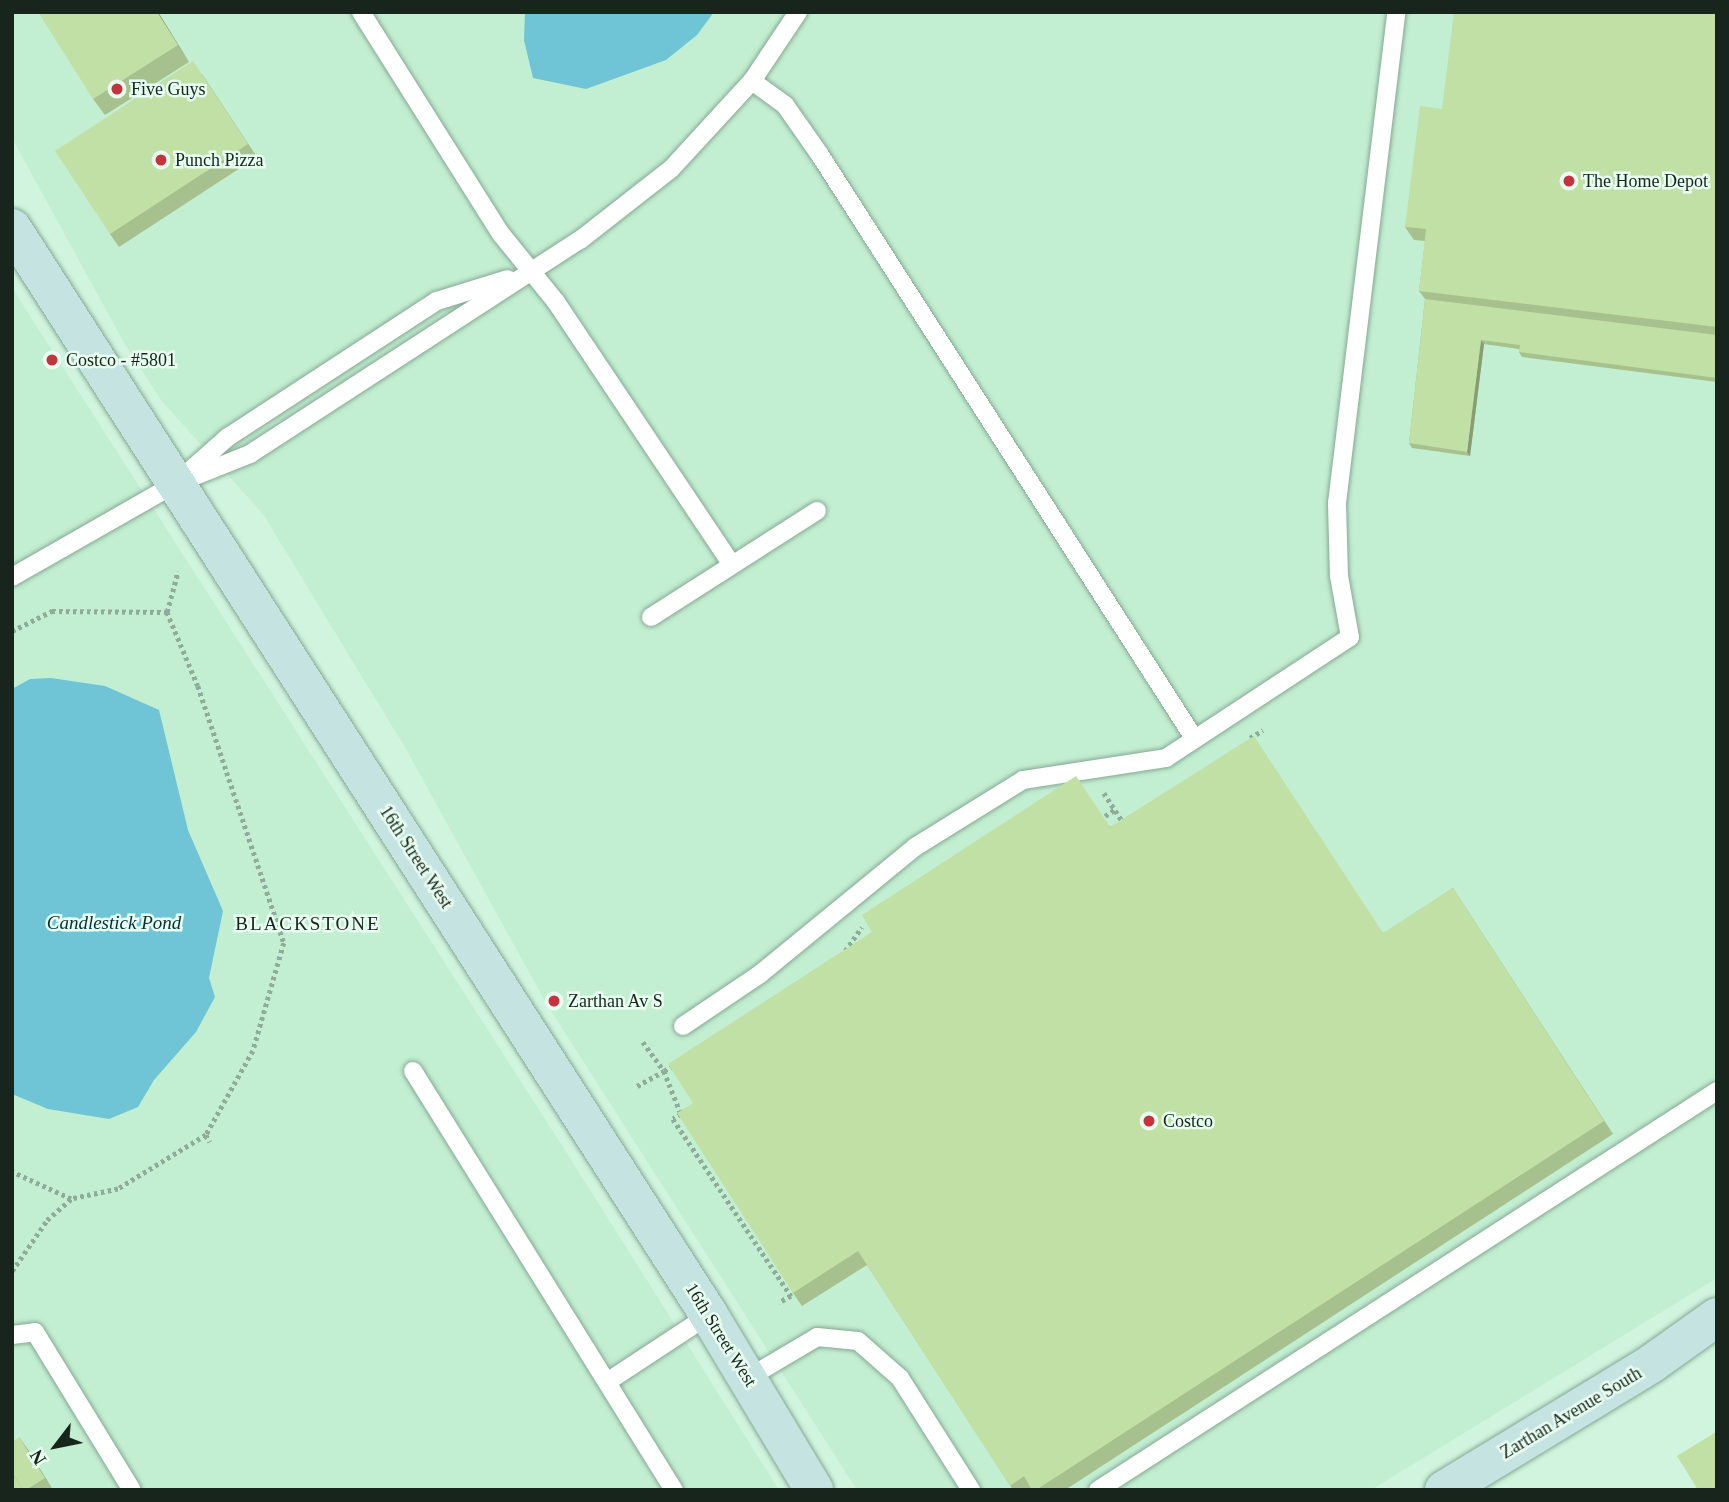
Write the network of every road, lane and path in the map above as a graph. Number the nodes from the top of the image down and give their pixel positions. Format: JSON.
{"nodes":[{"id":1,"x":360,"y":12,"type":"edge"},
{"id":2,"x":798,"y":12,"type":"edge"},
{"id":3,"x":1396,"y":12,"type":"edge"},
{"id":4,"x":752,"y":81,"type":"junction"},
{"id":5,"x":12,"y":228,"type":"edge"},
{"id":6,"x":532,"y":271,"type":"junction"},
{"id":7,"x":175,"y":484,"type":"junction"},
{"id":8,"x":817,"y":511,"type":"dead end"},
{"id":9,"x":732,"y":565,"type":"junction"},
{"id":10,"x":178,"y":571,"type":"dead end"},
{"id":11,"x":12,"y":577,"type":"edge"},
{"id":12,"x":167,"y":612,"type":"junction"},
{"id":13,"x":651,"y":617,"type":"dead end"},
{"id":14,"x":12,"y":631,"type":"edge"},
{"id":15,"x":1194,"y":738,"type":"junction"},
{"id":16,"x":1097,"y":782,"type":"dead end"},
{"id":17,"x":1114,"y":810,"type":"junction"},
{"id":18,"x":1105,"y":816,"type":"edge"},
{"id":19,"x":1115,"y":832,"type":"edge"},
{"id":20,"x":866,"y":921,"type":"edge"},
{"id":21,"x":835,"y":958,"type":"edge"},
{"id":22,"x":683,"y":1026,"type":"dead end"},
{"id":23,"x":643,"y":1042,"type":"dead end"},
{"id":24,"x":687,"y":1056,"type":"edge"},
{"id":25,"x":664,"y":1071,"type":"junction"},
{"id":26,"x":413,"y":1072,"type":"dead end"},
{"id":27,"x":638,"y":1086,"type":"dead end"},
{"id":28,"x":1717,"y":1091,"type":"edge"},
{"id":29,"x":206,"y":1135,"type":"junction"},
{"id":30,"x":210,"y":1142,"type":"dead end"},
{"id":31,"x":12,"y":1172,"type":"edge"},
{"id":32,"x":71,"y":1199,"type":"junction"},
{"id":33,"x":12,"y":1270,"type":"edge"},
{"id":34,"x":779,"y":1303,"type":"dead end"},
{"id":35,"x":709,"y":1315,"type":"junction"},
{"id":36,"x":1710,"y":1327,"type":"edge"},
{"id":37,"x":12,"y":1335,"type":"edge"},
{"id":38,"x":748,"y":1378,"type":"junction"},
{"id":39,"x":607,"y":1382,"type":"junction"},
{"id":40,"x":132,"y":1490,"type":"edge"},
{"id":41,"x":674,"y":1490,"type":"edge"},
{"id":42,"x":814,"y":1490,"type":"edge"},
{"id":43,"x":971,"y":1490,"type":"edge"},
{"id":44,"x":1098,"y":1490,"type":"edge"},
{"id":45,"x":1444,"y":1490,"type":"edge"}],
"edges":[{"from":1,"to":6,"type":"lane"},
{"from":2,"to":4,"type":"lane"},
{"from":3,"to":15,"type":"lane"},
{"from":4,"to":6,"type":"lane"},
{"from":4,"to":15,"type":"lane"},
{"from":5,"to":7,"type":"street","name":"16th Street West"},
{"from":6,"to":7,"type":"lane"},
{"from":6,"to":7,"type":"lane"},
{"from":6,"to":9,"type":"lane"},
{"from":7,"to":11,"type":"lane"},
{"from":7,"to":35,"type":"street","name":"16th Street West"},
{"from":8,"to":9,"type":"lane"},
{"from":9,"to":13,"type":"lane"},
{"from":10,"to":12,"type":"path"},
{"from":12,"to":14,"type":"path"},
{"from":12,"to":29,"type":"path"},
{"from":15,"to":22,"type":"lane"},
{"from":16,"to":17,"type":"path"},
{"from":17,"to":18,"type":"path"},
{"from":17,"to":19,"type":"path"},
{"from":20,"to":21,"type":"path"},
{"from":23,"to":25,"type":"path"},
{"from":24,"to":25,"type":"path"},
{"from":25,"to":27,"type":"path"},
{"from":25,"to":34,"type":"path"},
{"from":26,"to":39,"type":"lane"},
{"from":28,"to":44,"type":"lane"},
{"from":29,"to":30,"type":"path"},
{"from":29,"to":32,"type":"path"},
{"from":31,"to":32,"type":"path"},
{"from":32,"to":33,"type":"path"},
{"from":35,"to":38,"type":"street","name":"16th Street West"},
{"from":35,"to":39,"type":"lane"},
{"from":36,"to":45,"type":"street","name":"Zarthan Avenue South"},
{"from":37,"to":40,"type":"lane"},
{"from":38,"to":42,"type":"street","name":"16th Street West"},
{"from":38,"to":43,"type":"lane"},
{"from":39,"to":41,"type":"lane"}]}
